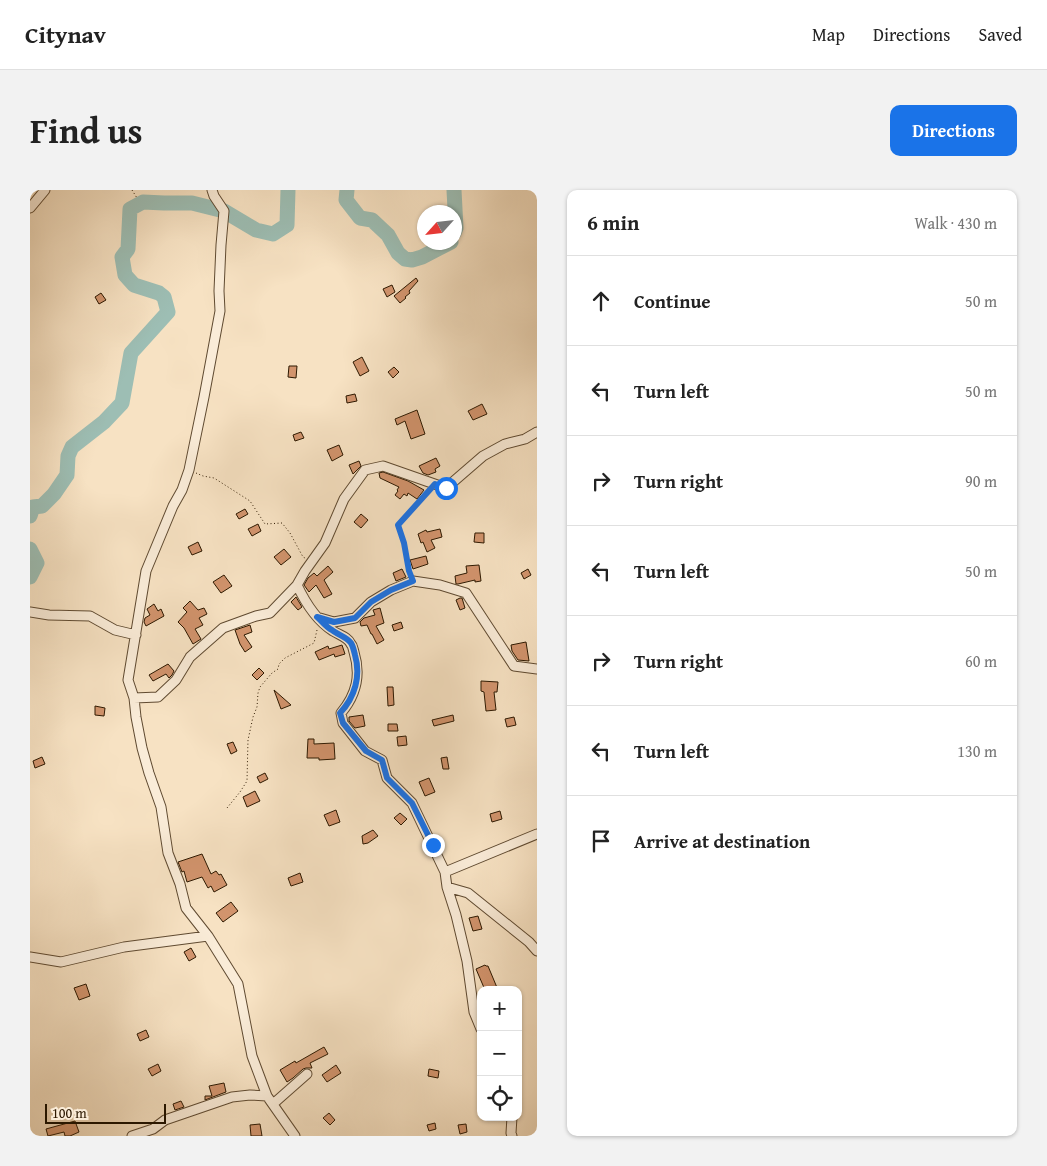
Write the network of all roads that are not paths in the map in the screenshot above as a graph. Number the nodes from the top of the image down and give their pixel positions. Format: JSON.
{"nodes":[{"id":1,"x":45,"y":190,"type":"edge"},
{"id":2,"x":212,"y":190,"type":"edge"},
{"id":3,"x":30,"y":208,"type":"edge"},
{"id":4,"x":537,"y":432,"type":"edge"},
{"id":5,"x":297,"y":585,"type":"junction"},
{"id":6,"x":30,"y":612,"type":"edge"},
{"id":7,"x":317,"y":617,"type":"junction"},
{"id":8,"x":136,"y":635,"type":"junction"},
{"id":9,"x":537,"y":669,"type":"edge"},
{"id":10,"x":134,"y":698,"type":"junction"},
{"id":11,"x":537,"y":834,"type":"edge"},
{"id":12,"x":446,"y":872,"type":"junction"},
{"id":13,"x":447,"y":887,"type":"junction"},
{"id":14,"x":208,"y":936,"type":"junction"},
{"id":15,"x":537,"y":951,"type":"edge"},
{"id":16,"x":30,"y":957,"type":"edge"},
{"id":17,"x":477,"y":1019,"type":"edge"},
{"id":18,"x":307,"y":1074,"type":"dead end"},
{"id":19,"x":266,"y":1096,"type":"junction"},
{"id":20,"x":273,"y":1104,"type":"junction"},
{"id":21,"x":512,"y":1121,"type":"edge"},
{"id":22,"x":132,"y":1136,"type":"edge"},
{"id":23,"x":295,"y":1136,"type":"edge"},
{"id":24,"x":512,"y":1136,"type":"edge"}],
"edges":[{"from":1,"to":3,"type":"street"},
{"from":2,"to":8,"type":"street"},
{"from":4,"to":5,"type":"street"},
{"from":5,"to":7,"type":"street"},
{"from":5,"to":10,"type":"street"},
{"from":6,"to":8,"type":"street"},
{"from":7,"to":9,"type":"street"},
{"from":7,"to":12,"type":"street"},
{"from":8,"to":10,"type":"street"},
{"from":10,"to":14,"type":"street"},
{"from":11,"to":12,"type":"street"},
{"from":12,"to":13,"type":"street"},
{"from":13,"to":15,"type":"street"},
{"from":13,"to":17,"type":"street"},
{"from":14,"to":16,"type":"street"},
{"from":14,"to":19,"type":"street"},
{"from":18,"to":20,"type":"street"},
{"from":19,"to":20,"type":"street"},
{"from":19,"to":22,"type":"street"},
{"from":20,"to":23,"type":"street"},
{"from":21,"to":24,"type":"street"}]}
